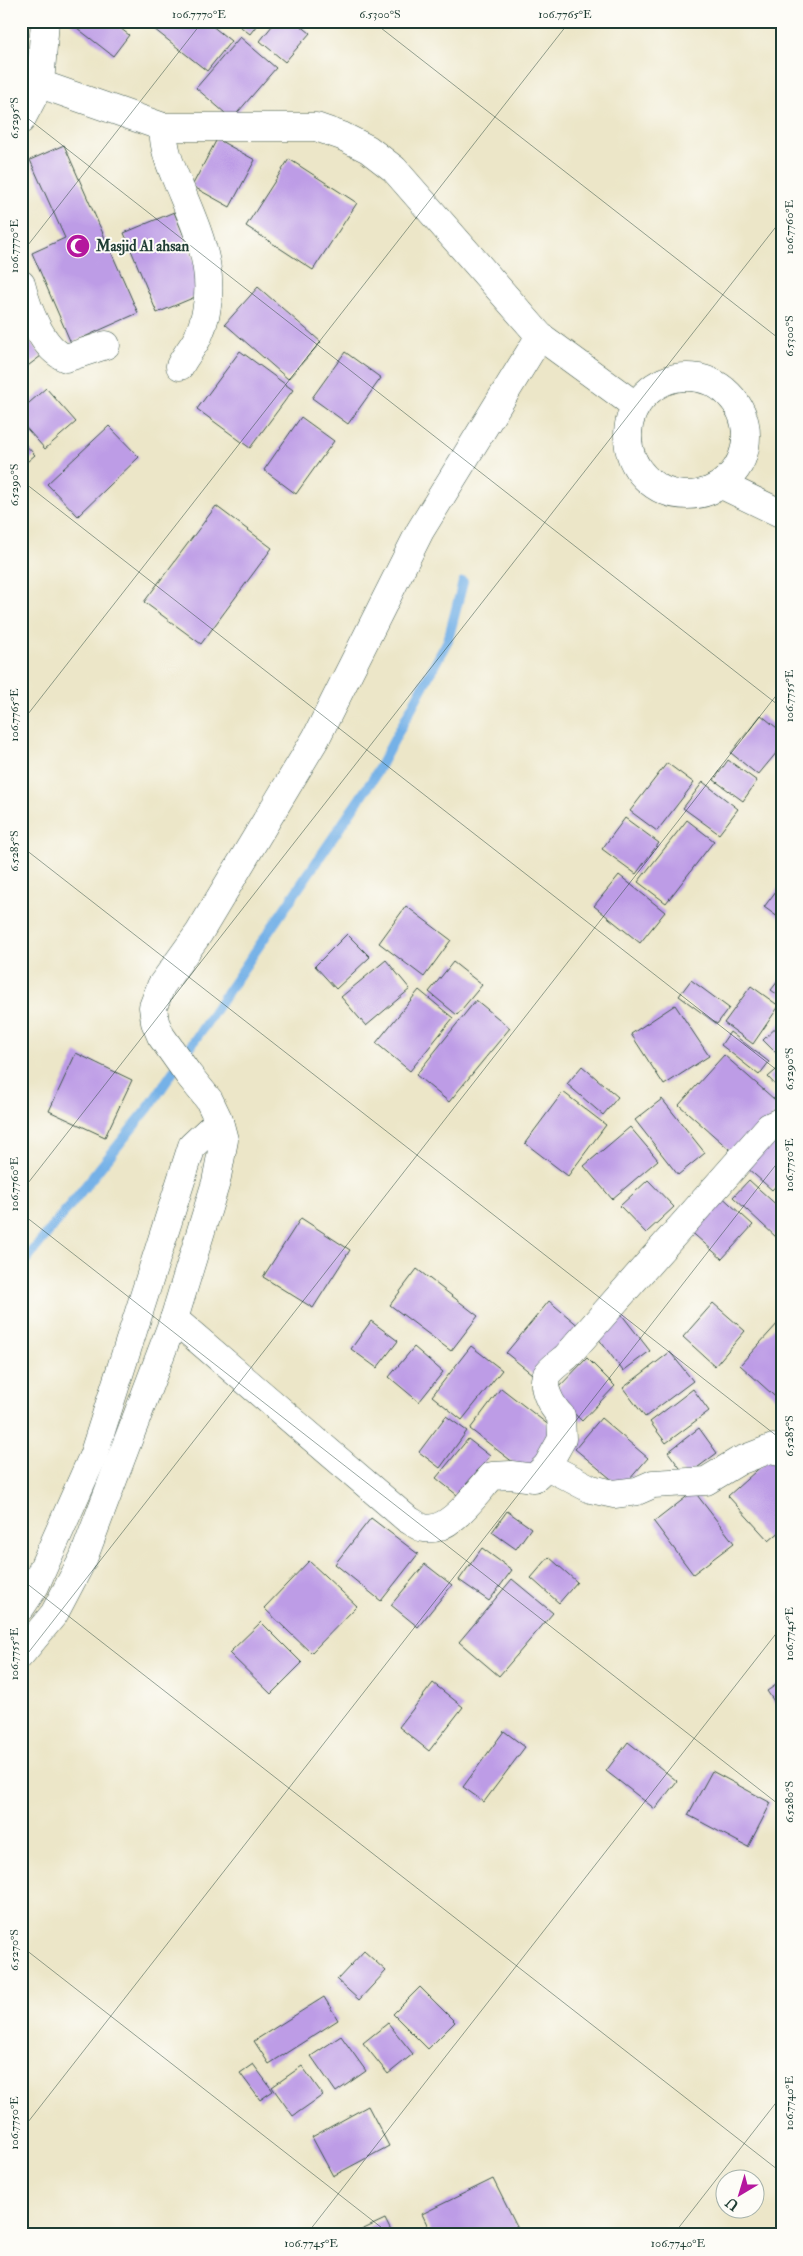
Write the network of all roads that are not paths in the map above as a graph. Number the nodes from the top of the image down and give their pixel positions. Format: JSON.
{"nodes":[{"id":1,"x":45,"y":21,"type":"edge"},
{"id":2,"x":40,"y":84,"type":"junction"},
{"id":3,"x":21,"y":120,"type":"edge"},
{"id":4,"x":163,"y":128,"type":"junction"},
{"id":5,"x":21,"y":284,"type":"edge"},
{"id":6,"x":540,"y":336,"type":"junction"},
{"id":7,"x":106,"y":345,"type":"dead end"},
{"id":8,"x":180,"y":366,"type":"dead end"},
{"id":9,"x":636,"y":406,"type":"junction"},
{"id":10,"x":722,"y":485,"type":"junction"},
{"id":11,"x":782,"y":514,"type":"edge"},
{"id":12,"x":219,"y":1121,"type":"junction"},
{"id":13,"x":782,"y":1121,"type":"edge"},
{"id":14,"x":174,"y":1319,"type":"junction"},
{"id":15,"x":782,"y":1452,"type":"edge"},
{"id":16,"x":547,"y":1466,"type":"junction"},
{"id":17,"x":21,"y":1607,"type":"edge"},
{"id":18,"x":21,"y":1654,"type":"edge"}],
"edges":[{"from":1,"to":2,"type":"street"},
{"from":2,"to":3,"type":"street"},
{"from":2,"to":4,"type":"street"},
{"from":4,"to":6,"type":"street"},
{"from":4,"to":8,"type":"street"},
{"from":5,"to":7,"type":"street"},
{"from":6,"to":9,"type":"street"},
{"from":6,"to":12,"type":"street"},
{"from":9,"to":10,"type":"street"},
{"from":9,"to":10,"type":"street"},
{"from":10,"to":11,"type":"street"},
{"from":12,"to":14,"type":"street"},
{"from":12,"to":17,"type":"street"},
{"from":13,"to":16,"type":"street"},
{"from":14,"to":16,"type":"street"},
{"from":14,"to":18,"type":"street"},
{"from":15,"to":16,"type":"street"}]}
